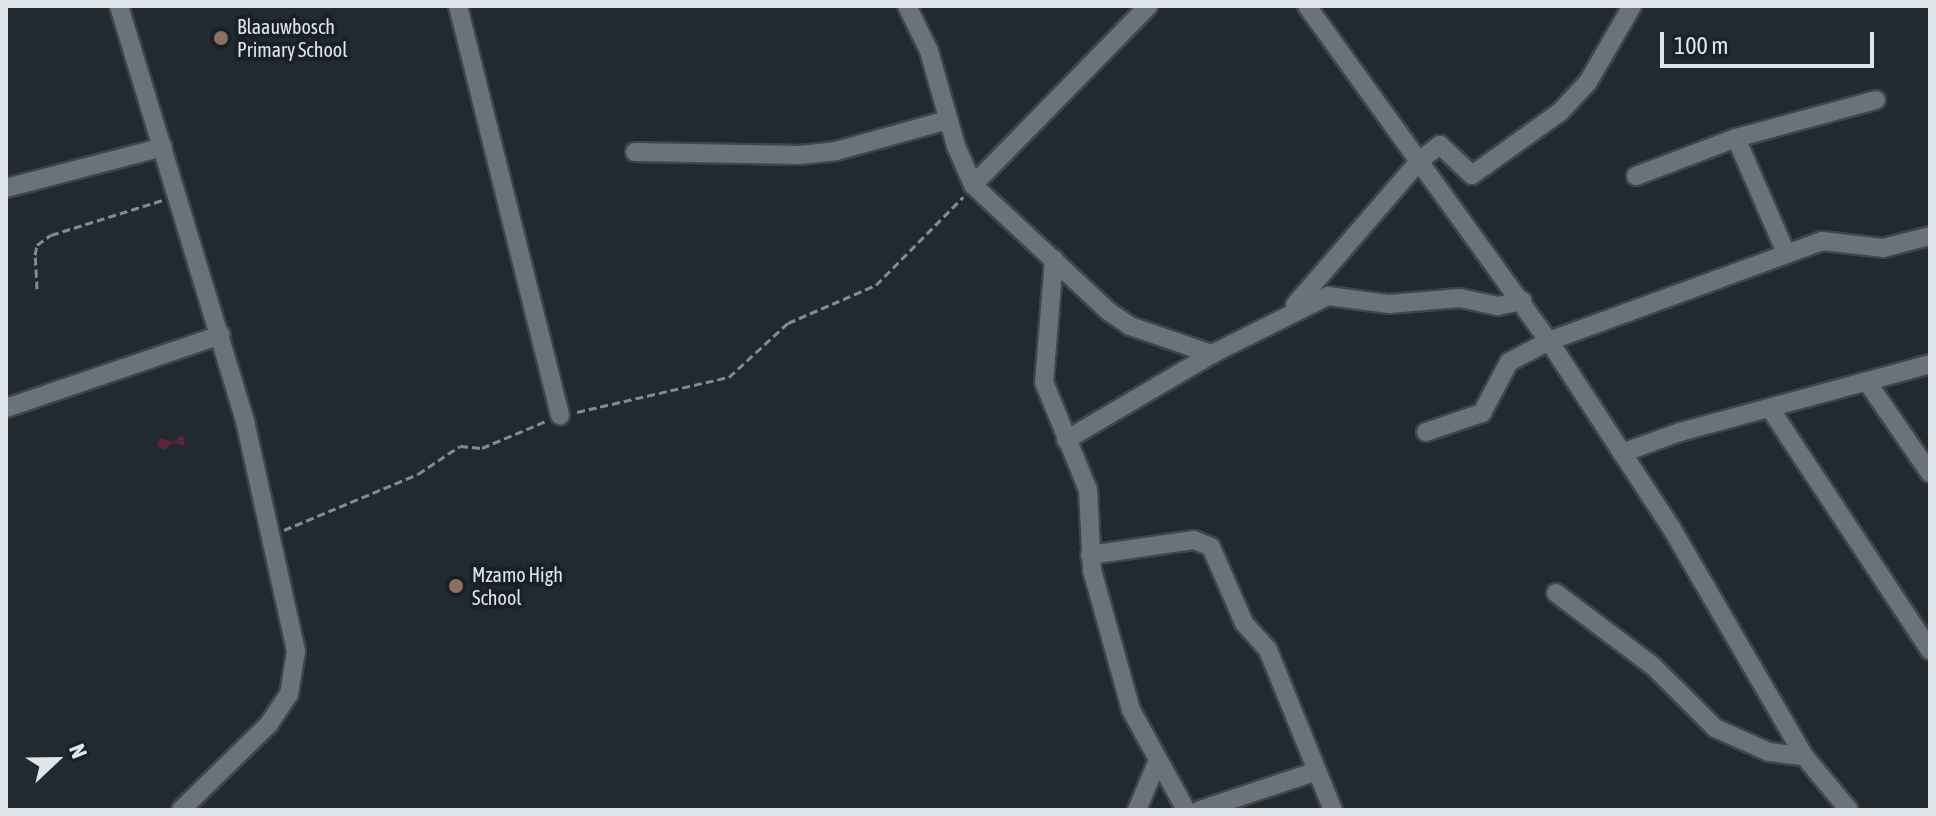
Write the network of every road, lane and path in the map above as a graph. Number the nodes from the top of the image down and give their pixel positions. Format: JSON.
{"nodes":[{"id":1,"x":119,"y":6,"type":"edge"},
{"id":2,"x":458,"y":6,"type":"edge"},
{"id":3,"x":907,"y":6,"type":"edge"},
{"id":4,"x":1148,"y":6,"type":"edge"},
{"id":5,"x":1307,"y":6,"type":"edge"},
{"id":6,"x":1632,"y":6,"type":"edge"},
{"id":7,"x":1876,"y":100,"type":"dead end"},
{"id":8,"x":948,"y":120,"type":"junction"},
{"id":9,"x":1736,"y":138,"type":"junction"},
{"id":10,"x":163,"y":147,"type":"junction"},
{"id":11,"x":635,"y":152,"type":"dead end"},
{"id":12,"x":1420,"y":160,"type":"junction"},
{"id":13,"x":1636,"y":176,"type":"dead end"},
{"id":14,"x":973,"y":185,"type":"junction"},
{"id":15,"x":6,"y":188,"type":"edge"},
{"id":16,"x":178,"y":195,"type":"junction"},
{"id":17,"x":1930,"y":236,"type":"edge"},
{"id":18,"x":1786,"y":253,"type":"junction"},
{"id":19,"x":1054,"y":259,"type":"junction"},
{"id":20,"x":37,"y":289,"type":"dead end"},
{"id":21,"x":1522,"y":301,"type":"junction"},
{"id":22,"x":1289,"y":312,"type":"junction"},
{"id":23,"x":221,"y":335,"type":"junction"},
{"id":24,"x":1549,"y":341,"type":"junction"},
{"id":25,"x":1212,"y":354,"type":"junction"},
{"id":26,"x":1930,"y":364,"type":"edge"},
{"id":27,"x":1867,"y":382,"type":"junction"},
{"id":28,"x":6,"y":408,"type":"edge"},
{"id":29,"x":1771,"y":410,"type":"junction"},
{"id":30,"x":560,"y":415,"type":"junction"},
{"id":31,"x":1426,"y":432,"type":"dead end"},
{"id":32,"x":1066,"y":440,"type":"junction"},
{"id":33,"x":1622,"y":453,"type":"junction"},
{"id":34,"x":1930,"y":473,"type":"edge"},
{"id":35,"x":273,"y":534,"type":"junction"},
{"id":36,"x":1090,"y":555,"type":"junction"},
{"id":37,"x":1556,"y":593,"type":"dead end"},
{"id":38,"x":1930,"y":650,"type":"edge"},
{"id":39,"x":1804,"y":756,"type":"junction"},
{"id":40,"x":1158,"y":760,"type":"junction"},
{"id":41,"x":1314,"y":772,"type":"junction"},
{"id":42,"x":181,"y":810,"type":"edge"},
{"id":43,"x":1137,"y":810,"type":"edge"},
{"id":44,"x":1186,"y":810,"type":"edge"},
{"id":45,"x":1200,"y":810,"type":"edge"},
{"id":46,"x":1333,"y":810,"type":"edge"},
{"id":47,"x":1849,"y":810,"type":"edge"}],
"edges":[{"from":1,"to":10,"type":"street"},
{"from":2,"to":30,"type":"street"},
{"from":3,"to":8,"type":"street"},
{"from":4,"to":14,"type":"street"},
{"from":5,"to":12,"type":"street"},
{"from":6,"to":12,"type":"street"},
{"from":7,"to":9,"type":"street"},
{"from":8,"to":11,"type":"street"},
{"from":8,"to":14,"type":"street"},
{"from":9,"to":13,"type":"street"},
{"from":9,"to":18,"type":"street"},
{"from":10,"to":15,"type":"street"},
{"from":10,"to":16,"type":"street"},
{"from":12,"to":21,"type":"street"},
{"from":12,"to":22,"type":"street"},
{"from":14,"to":19,"type":"street"},
{"from":14,"to":30,"type":"path"},
{"from":16,"to":20,"type":"path"},
{"from":16,"to":23,"type":"street"},
{"from":17,"to":18,"type":"street"},
{"from":18,"to":24,"type":"street"},
{"from":19,"to":25,"type":"street"},
{"from":19,"to":32,"type":"street"},
{"from":21,"to":22,"type":"street"},
{"from":21,"to":24,"type":"street"},
{"from":22,"to":25,"type":"street"},
{"from":23,"to":28,"type":"street"},
{"from":23,"to":35,"type":"street"},
{"from":24,"to":31,"type":"street"},
{"from":24,"to":33,"type":"street"},
{"from":25,"to":32,"type":"street"},
{"from":26,"to":27,"type":"street"},
{"from":27,"to":29,"type":"street"},
{"from":27,"to":34,"type":"street"},
{"from":29,"to":33,"type":"street"},
{"from":29,"to":38,"type":"street"},
{"from":30,"to":35,"type":"path"},
{"from":32,"to":36,"type":"street"},
{"from":33,"to":39,"type":"street"},
{"from":35,"to":42,"type":"street"},
{"from":36,"to":40,"type":"street"},
{"from":36,"to":41,"type":"street"},
{"from":37,"to":39,"type":"street"},
{"from":39,"to":47,"type":"street"},
{"from":40,"to":43,"type":"street"},
{"from":40,"to":44,"type":"street"},
{"from":41,"to":45,"type":"street"},
{"from":41,"to":46,"type":"street"}]}
